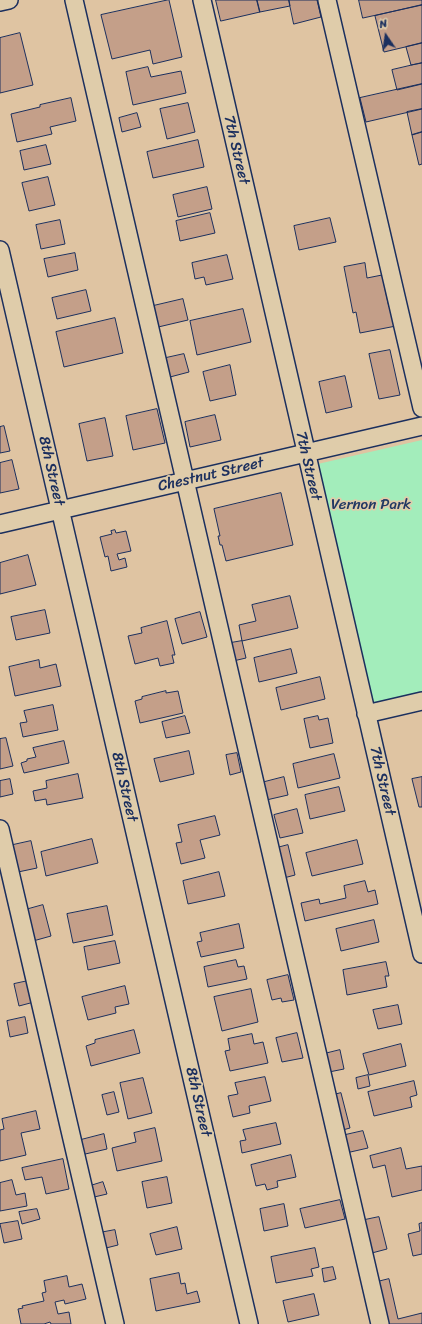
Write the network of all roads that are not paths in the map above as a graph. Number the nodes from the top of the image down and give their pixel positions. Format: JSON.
{"nodes":[{"id":1,"x":10,"y":0,"type":"edge"},
{"id":2,"x":74,"y":0,"type":"edge"},
{"id":3,"x":202,"y":0,"type":"edge"},
{"id":4,"x":327,"y":0,"type":"edge"},
{"id":5,"x":0,"y":2,"type":"edge"},
{"id":6,"x":0,"y":250,"type":"edge"},
{"id":7,"x":422,"y":408,"type":"edge"},
{"id":8,"x":422,"y":426,"type":"edge"},
{"id":9,"x":306,"y":453,"type":"junction"},
{"id":10,"x":185,"y":481,"type":"junction"},
{"id":11,"x":60,"y":510,"type":"junction"},
{"id":12,"x":0,"y":524,"type":"edge"},
{"id":13,"x":422,"y":701,"type":"edge"},
{"id":14,"x":366,"y":714,"type":"junction"},
{"id":15,"x":0,"y":829,"type":"edge"},
{"id":16,"x":422,"y":954,"type":"edge"},
{"id":17,"x":115,"y":1324,"type":"edge"},
{"id":18,"x":249,"y":1324,"type":"edge"},
{"id":19,"x":380,"y":1324,"type":"edge"}],
"edges":[{"from":1,"to":5,"type":"street"},
{"from":2,"to":10,"type":"street"},
{"from":3,"to":9,"type":"street","name":"7th Street"},
{"from":4,"to":7,"type":"street"},
{"from":6,"to":11,"type":"street","name":"8th Street"},
{"from":8,"to":9,"type":"street","name":"Chestnut Street"},
{"from":9,"to":10,"type":"street","name":"Chestnut Street"},
{"from":9,"to":14,"type":"street","name":"7th Street"},
{"from":10,"to":11,"type":"street","name":"Chestnut Street"},
{"from":10,"to":19,"type":"street"},
{"from":11,"to":12,"type":"street","name":"Chestnut Street"},
{"from":11,"to":18,"type":"street","name":"8th Street"},
{"from":13,"to":14,"type":"street"},
{"from":14,"to":16,"type":"street","name":"7th Street"},
{"from":15,"to":17,"type":"street"}]}
